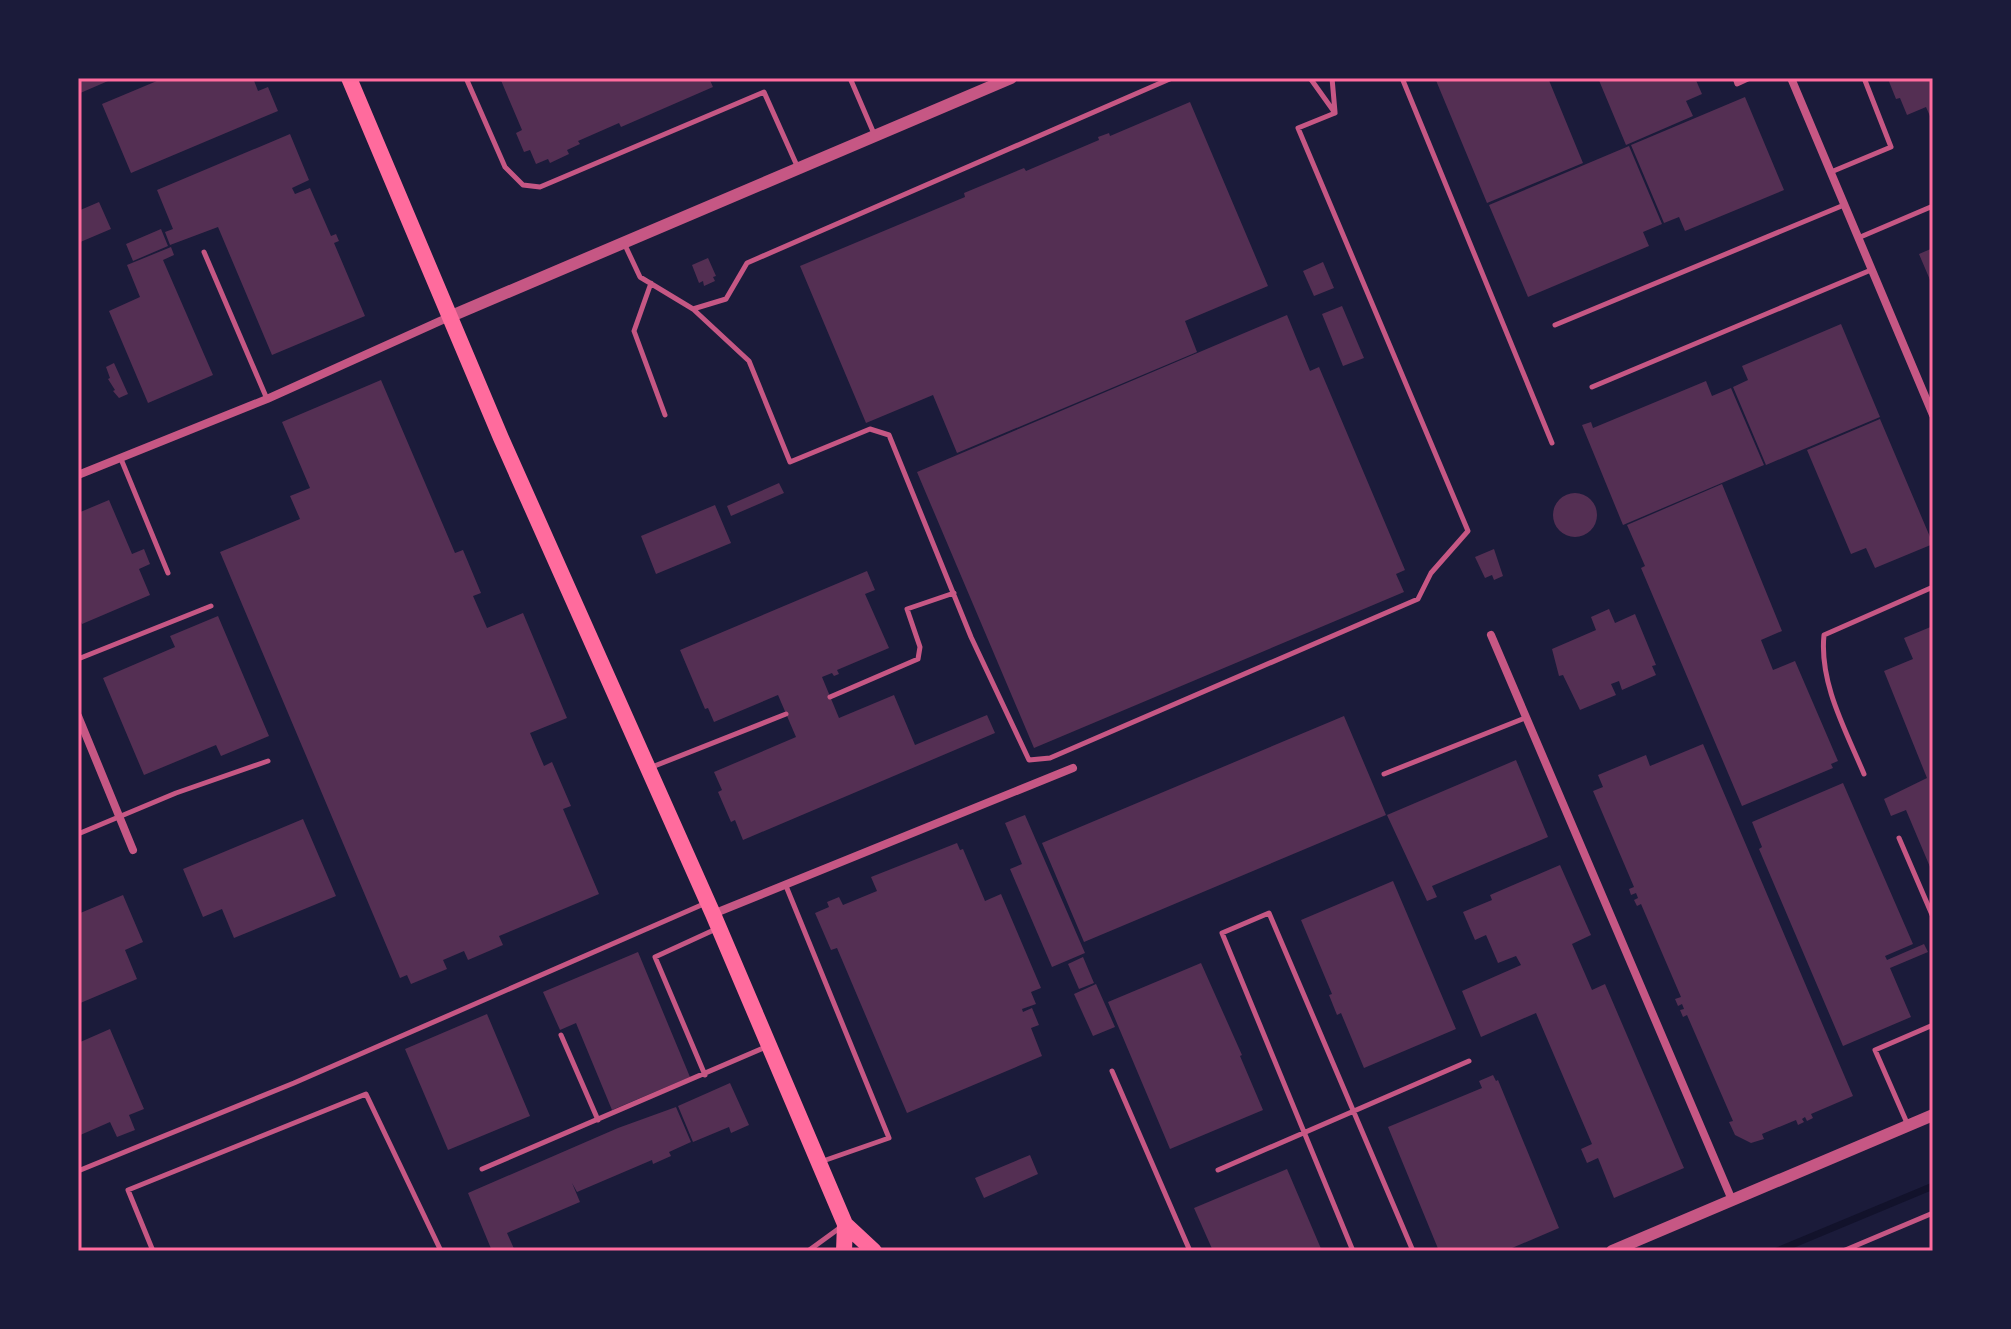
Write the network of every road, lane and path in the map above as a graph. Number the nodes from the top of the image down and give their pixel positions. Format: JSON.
{"nodes":[{"id":1,"x":349,"y":78,"type":"edge"},
{"id":2,"x":466,"y":78,"type":"edge"},
{"id":3,"x":850,"y":78,"type":"edge"},
{"id":4,"x":1011,"y":78,"type":"edge"},
{"id":5,"x":1172,"y":78,"type":"edge"},
{"id":6,"x":1310,"y":78,"type":"edge"},
{"id":7,"x":1332,"y":78,"type":"edge"},
{"id":8,"x":1402,"y":78,"type":"edge"},
{"id":9,"x":1735,"y":78,"type":"edge"},
{"id":10,"x":1750,"y":78,"type":"edge"},
{"id":11,"x":1791,"y":78,"type":"edge"},
{"id":12,"x":1864,"y":78,"type":"edge"},
{"id":13,"x":1335,"y":113,"type":"junction"},
{"id":14,"x":875,"y":136,"type":"junction"},
{"id":15,"x":798,"y":168,"type":"junction"},
{"id":16,"x":1830,"y":172,"type":"junction"},
{"id":17,"x":1844,"y":205,"type":"junction"},
{"id":18,"x":1933,"y":206,"type":"edge"},
{"id":19,"x":1858,"y":238,"type":"junction"},
{"id":20,"x":623,"y":243,"type":"junction"},
{"id":21,"x":204,"y":252,"type":"dead end"},
{"id":22,"x":1871,"y":270,"type":"junction"},
{"id":23,"x":651,"y":283,"type":"junction"},
{"id":24,"x":693,"y":309,"type":"junction"},
{"id":25,"x":449,"y":317,"type":"junction"},
{"id":26,"x":1555,"y":325,"type":"dead end"},
{"id":27,"x":1592,"y":387,"type":"dead end"},
{"id":28,"x":267,"y":399,"type":"junction"},
{"id":29,"x":665,"y":415,"type":"dead end"},
{"id":30,"x":1933,"y":415,"type":"edge"},
{"id":31,"x":1552,"y":443,"type":"dead end"},
{"id":32,"x":121,"y":458,"type":"junction"},
{"id":33,"x":78,"y":475,"type":"edge"},
{"id":34,"x":168,"y":573,"type":"dead end"},
{"id":35,"x":1933,"y":587,"type":"edge"},
{"id":36,"x":954,"y":593,"type":"junction"},
{"id":37,"x":211,"y":606,"type":"dead end"},
{"id":38,"x":1491,"y":635,"type":"dead end"},
{"id":39,"x":78,"y":659,"type":"edge"},
{"id":40,"x":830,"y":697,"type":"dead end"},
{"id":41,"x":786,"y":714,"type":"dead end"},
{"id":42,"x":78,"y":716,"type":"edge"},
{"id":43,"x":1526,"y":717,"type":"junction"},
{"id":44,"x":268,"y":761,"type":"dead end"},
{"id":45,"x":1073,"y":768,"type":"dead end"},
{"id":46,"x":648,"y":769,"type":"junction"},
{"id":47,"x":1384,"y":774,"type":"dead end"},
{"id":48,"x":1864,"y":774,"type":"dead end"},
{"id":49,"x":119,"y":816,"type":"junction"},
{"id":50,"x":78,"y":834,"type":"edge"},
{"id":51,"x":1899,"y":838,"type":"dead end"},
{"id":52,"x":133,"y":850,"type":"dead end"},
{"id":53,"x":786,"y":886,"type":"junction"},
{"id":54,"x":713,"y":915,"type":"junction"},
{"id":55,"x":1933,"y":917,"type":"edge"},
{"id":56,"x":1933,"y":1025,"type":"edge"},
{"id":57,"x":561,"y":1035,"type":"dead end"},
{"id":58,"x":769,"y":1046,"type":"junction"},
{"id":59,"x":1469,"y":1061,"type":"dead end"},
{"id":60,"x":1112,"y":1071,"type":"dead end"},
{"id":61,"x":705,"y":1075,"type":"junction"},
{"id":62,"x":1353,"y":1112,"type":"junction"},
{"id":63,"x":1933,"y":1115,"type":"edge"},
{"id":64,"x":598,"y":1120,"type":"junction"},
{"id":65,"x":1908,"y":1126,"type":"junction"},
{"id":66,"x":1305,"y":1133,"type":"junction"},
{"id":67,"x":818,"y":1163,"type":"junction"},
{"id":68,"x":482,"y":1169,"type":"dead end"},
{"id":69,"x":1218,"y":1170,"type":"dead end"},
{"id":70,"x":78,"y":1171,"type":"edge"},
{"id":71,"x":1732,"y":1200,"type":"junction"},
{"id":72,"x":1933,"y":1213,"type":"edge"},
{"id":73,"x":845,"y":1224,"type":"junction"},
{"id":74,"x":153,"y":1251,"type":"edge"},
{"id":75,"x":441,"y":1251,"type":"edge"},
{"id":76,"x":808,"y":1251,"type":"edge"},
{"id":77,"x":844,"y":1251,"type":"edge"},
{"id":78,"x":874,"y":1251,"type":"edge"},
{"id":79,"x":1190,"y":1251,"type":"edge"},
{"id":80,"x":1353,"y":1251,"type":"edge"},
{"id":81,"x":1413,"y":1251,"type":"edge"},
{"id":82,"x":1612,"y":1251,"type":"edge"},
{"id":83,"x":1843,"y":1251,"type":"edge"}],
"edges":[{"from":1,"to":25,"type":"main road"},
{"from":2,"to":15,"type":"lane"},
{"from":3,"to":14,"type":"lane"},
{"from":4,"to":14,"type":"street"},
{"from":5,"to":24,"type":"lane"},
{"from":6,"to":13,"type":"lane"},
{"from":7,"to":13,"type":"lane"},
{"from":8,"to":31,"type":"lane"},
{"from":9,"to":10,"type":"lane"},
{"from":11,"to":16,"type":"street"},
{"from":12,"to":16,"type":"lane"},
{"from":13,"to":36,"type":"lane"},
{"from":14,"to":15,"type":"street"},
{"from":15,"to":20,"type":"street"},
{"from":16,"to":17,"type":"street"},
{"from":17,"to":19,"type":"street"},
{"from":17,"to":26,"type":"lane"},
{"from":18,"to":19,"type":"lane"},
{"from":19,"to":22,"type":"street"},
{"from":20,"to":23,"type":"lane"},
{"from":20,"to":25,"type":"street"},
{"from":21,"to":28,"type":"lane"},
{"from":22,"to":27,"type":"lane"},
{"from":22,"to":30,"type":"street"},
{"from":23,"to":24,"type":"lane"},
{"from":23,"to":29,"type":"lane"},
{"from":24,"to":36,"type":"lane"},
{"from":25,"to":28,"type":"street"},
{"from":25,"to":46,"type":"main road"},
{"from":28,"to":32,"type":"street"},
{"from":32,"to":33,"type":"street"},
{"from":32,"to":34,"type":"lane"},
{"from":35,"to":48,"type":"lane"},
{"from":36,"to":40,"type":"lane"},
{"from":37,"to":39,"type":"lane"},
{"from":38,"to":43,"type":"street"},
{"from":41,"to":46,"type":"lane"},
{"from":42,"to":49,"type":"street"},
{"from":43,"to":47,"type":"lane"},
{"from":43,"to":71,"type":"street"},
{"from":44,"to":49,"type":"lane"},
{"from":45,"to":53,"type":"street"},
{"from":46,"to":54,"type":"main road"},
{"from":49,"to":50,"type":"lane"},
{"from":49,"to":52,"type":"street"},
{"from":51,"to":55,"type":"lane"},
{"from":53,"to":54,"type":"street"},
{"from":53,"to":67,"type":"lane"},
{"from":54,"to":58,"type":"main road"},
{"from":54,"to":61,"type":"lane"},
{"from":54,"to":70,"type":"lane"},
{"from":56,"to":65,"type":"lane"},
{"from":57,"to":64,"type":"lane"},
{"from":58,"to":61,"type":"lane"},
{"from":58,"to":67,"type":"main road"},
{"from":59,"to":62,"type":"lane"},
{"from":60,"to":79,"type":"lane"},
{"from":61,"to":64,"type":"lane"},
{"from":62,"to":66,"type":"lane"},
{"from":62,"to":66,"type":"lane"},
{"from":62,"to":81,"type":"lane"},
{"from":63,"to":65,"type":"street"},
{"from":64,"to":68,"type":"lane"},
{"from":65,"to":71,"type":"street"},
{"from":66,"to":69,"type":"lane"},
{"from":66,"to":80,"type":"lane"},
{"from":67,"to":73,"type":"main road"},
{"from":71,"to":82,"type":"street"},
{"from":72,"to":83,"type":"lane"},
{"from":73,"to":76,"type":"lane"},
{"from":73,"to":77,"type":"main road"},
{"from":73,"to":78,"type":"main road"},
{"from":74,"to":75,"type":"lane"}]}
